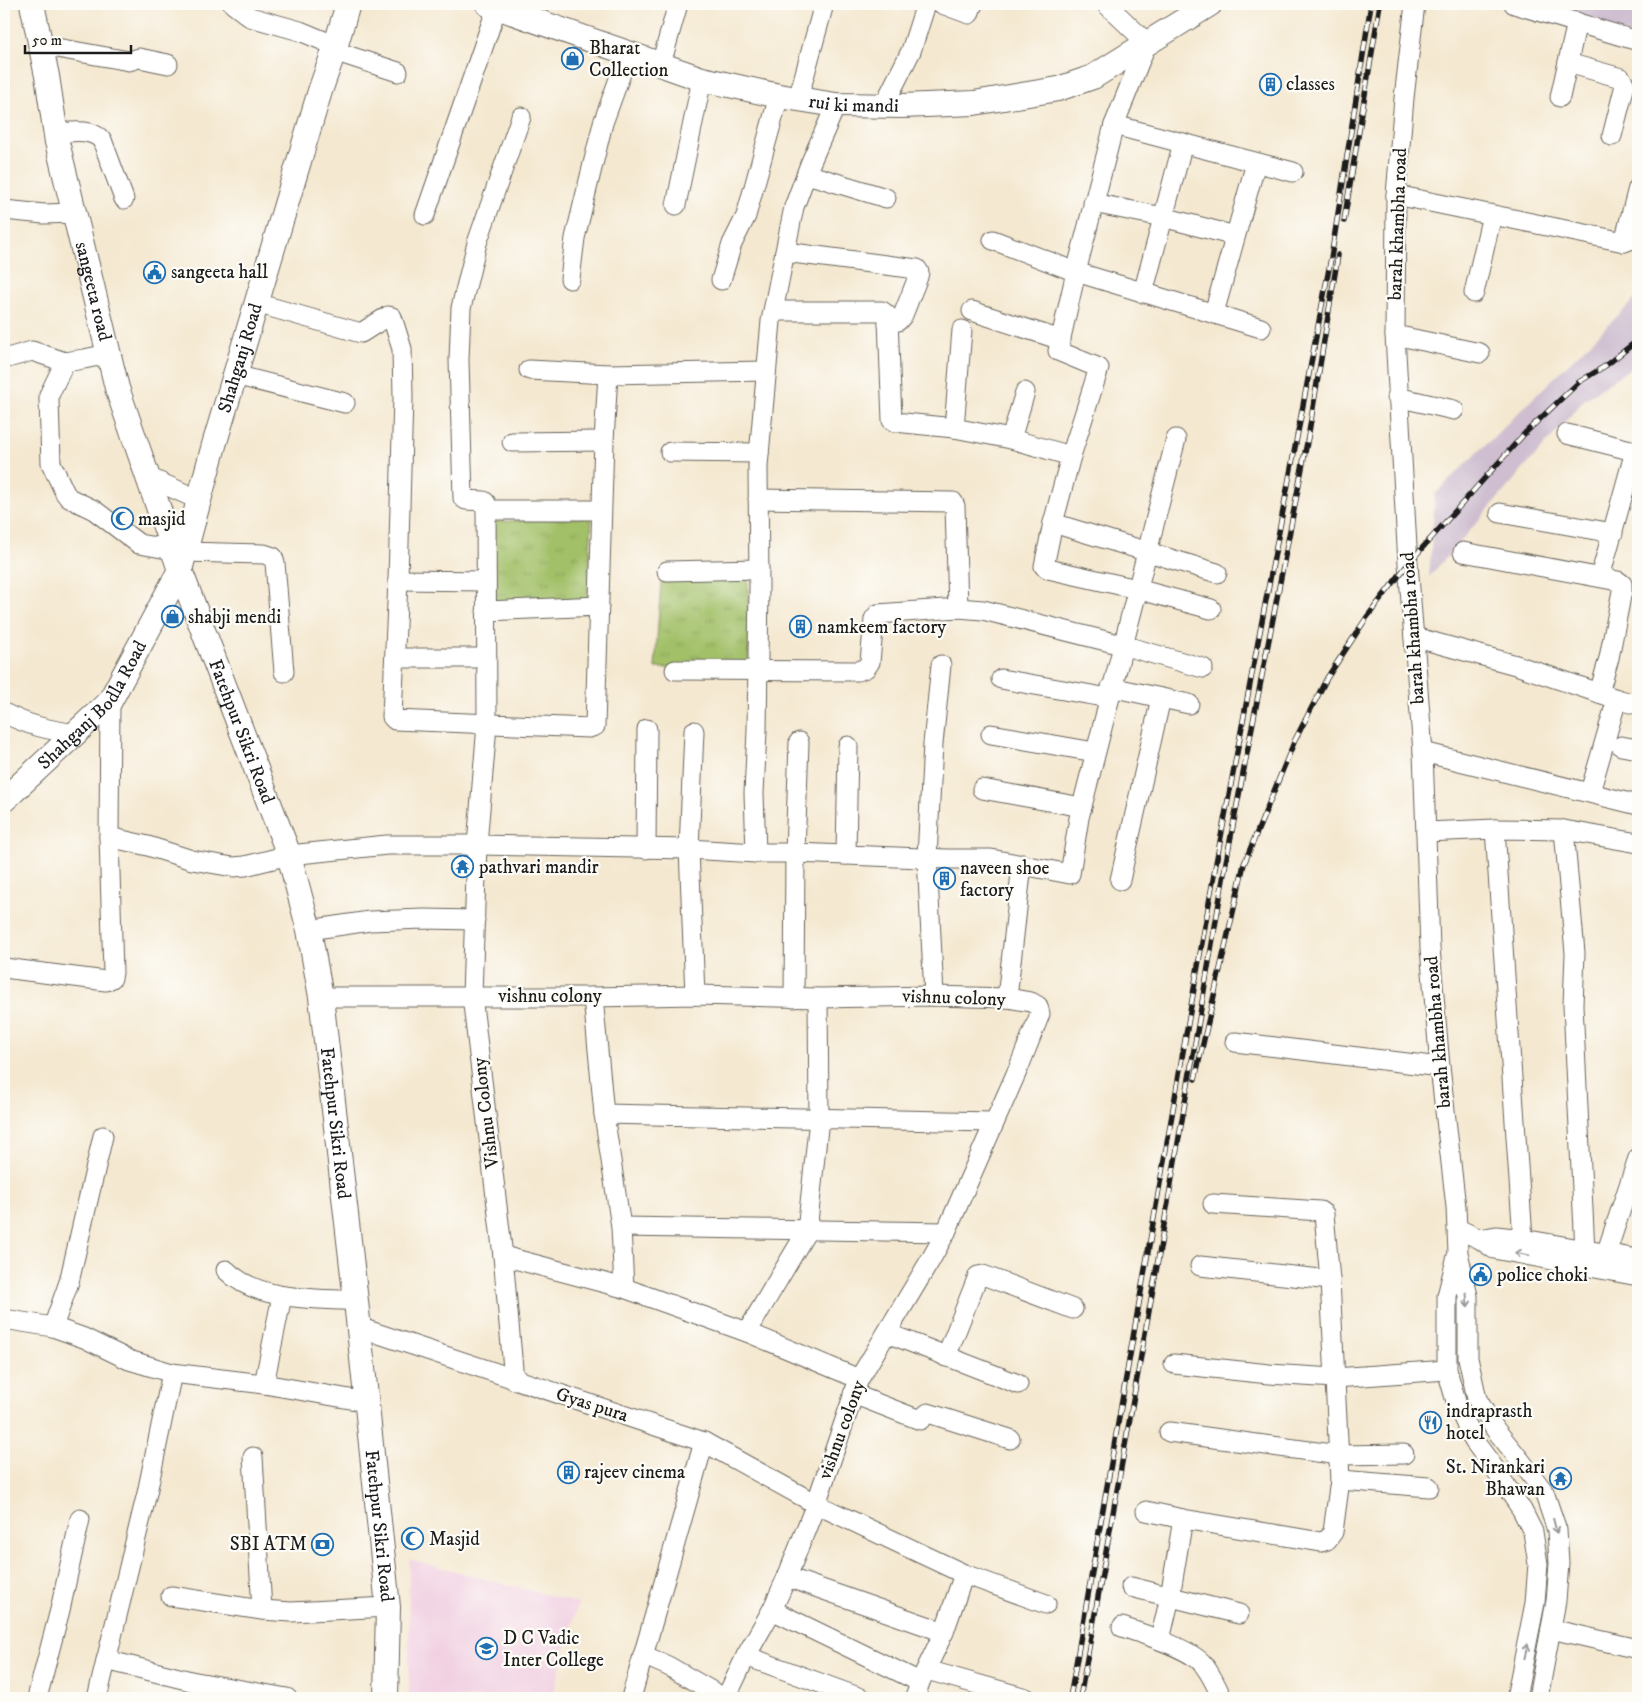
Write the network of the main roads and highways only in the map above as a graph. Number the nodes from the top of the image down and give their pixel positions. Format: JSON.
{"nodes":[{"id":1,"x":32,"y":4,"type":"edge"},
{"id":2,"x":348,"y":4,"type":"edge"},
{"id":3,"x":1210,"y":4,"type":"edge"},
{"id":4,"x":492,"y":6,"type":"edge"},
{"id":5,"x":179,"y":557,"type":"junction"},
{"id":6,"x":4,"y":800,"type":"edge"},
{"id":7,"x":386,"y":1698,"type":"edge"}],
"edges":[{"from":1,"to":5,"type":"main road","name":"sangeeta road"},
{"from":2,"to":5,"type":"main road","name":"Shahganj Road"},
{"from":3,"to":4,"type":"main road","name":"rui ki mandi"},
{"from":5,"to":6,"type":"main road","name":"Shahganj Bodla Road"},
{"from":5,"to":7,"type":"main road","name":"Fatehpur Sikri Road"}]}
